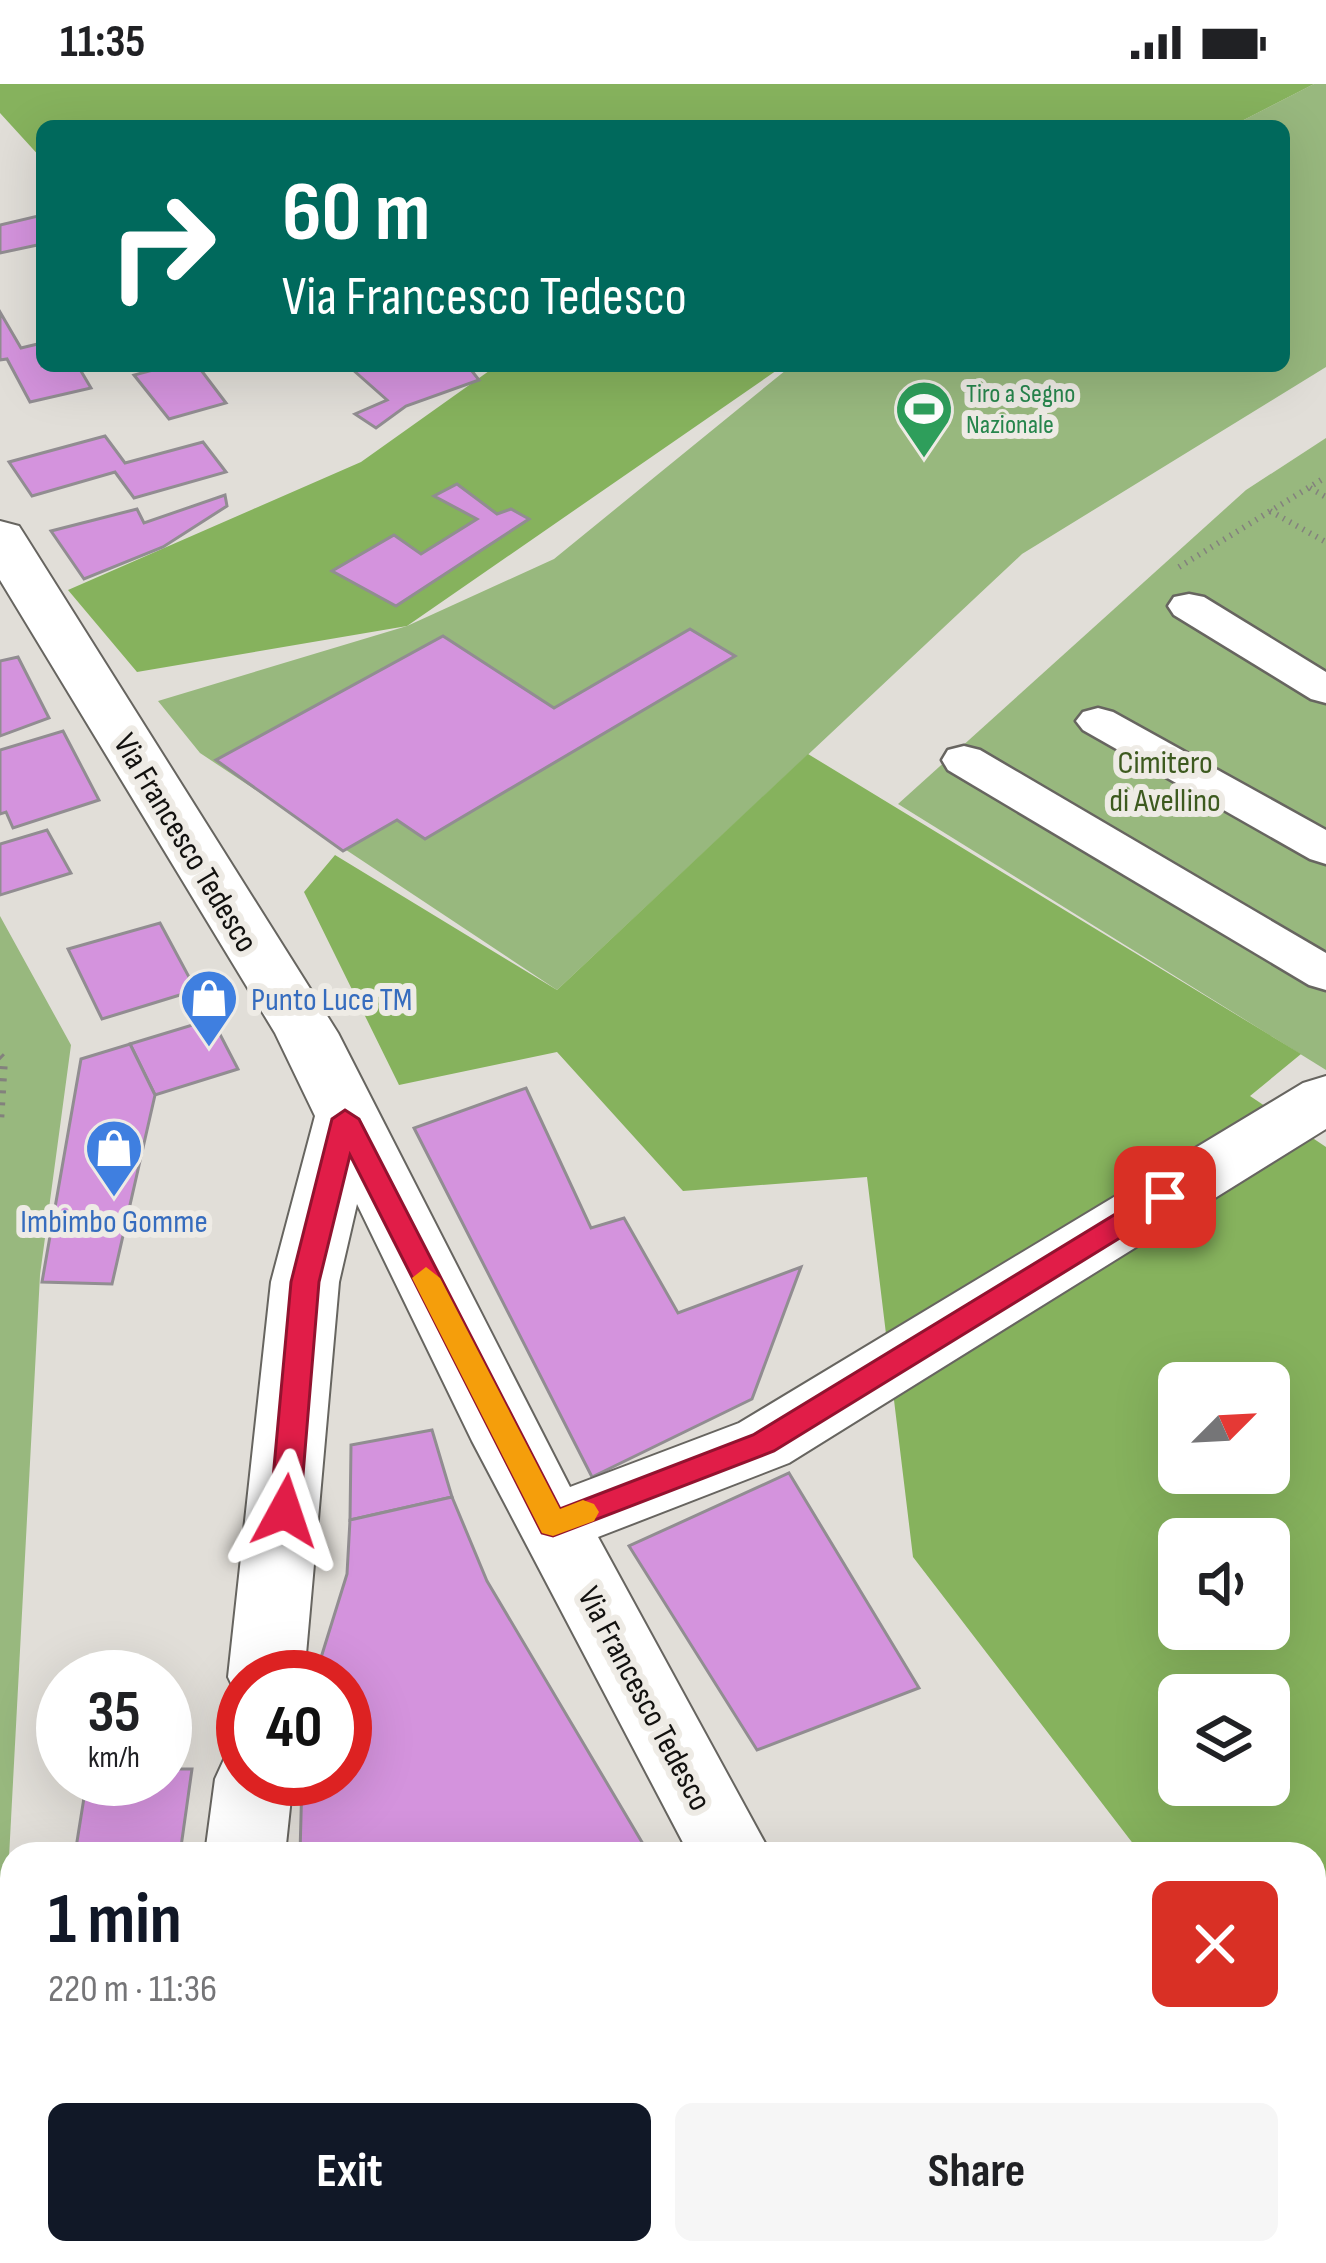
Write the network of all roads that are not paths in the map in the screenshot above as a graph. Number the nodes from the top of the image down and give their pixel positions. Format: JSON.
{"nodes":[{"id":1,"x":0,"y":537,"type":"edge"},
{"id":2,"x":1189,"y":606,"type":"road end"},
{"id":3,"x":1326,"y":690,"type":"edge"},
{"id":4,"x":1098,"y":721,"type":"dead end"},
{"id":5,"x":964,"y":760,"type":"dead end"},
{"id":6,"x":1326,"y":849,"type":"edge"},
{"id":7,"x":1326,"y":974,"type":"edge"},
{"id":8,"x":1326,"y":1099,"type":"edge"},
{"id":9,"x":345,"y":1119,"type":"junction"},
{"id":10,"x":553,"y":1524,"type":"junction"},
{"id":11,"x":269,"y":1650,"type":"edge"},
{"id":12,"x":251,"y":1806,"type":"edge"},
{"id":13,"x":246,"y":1842,"type":"edge"},
{"id":14,"x":725,"y":1842,"type":"edge"}],
"edges":[{"from":1,"to":9,"type":"street","name":"Via Francesco Tedesco"},
{"from":2,"to":3,"type":"street"},
{"from":4,"to":6,"type":"street"},
{"from":5,"to":7,"type":"street"},
{"from":8,"to":10,"type":"street"},
{"from":9,"to":10,"type":"street","name":"Via Francesco Tedesco"},
{"from":9,"to":11,"type":"street"},
{"from":10,"to":14,"type":"street","name":"Via Francesco Tedesco"},
{"from":12,"to":13,"type":"street"}]}
